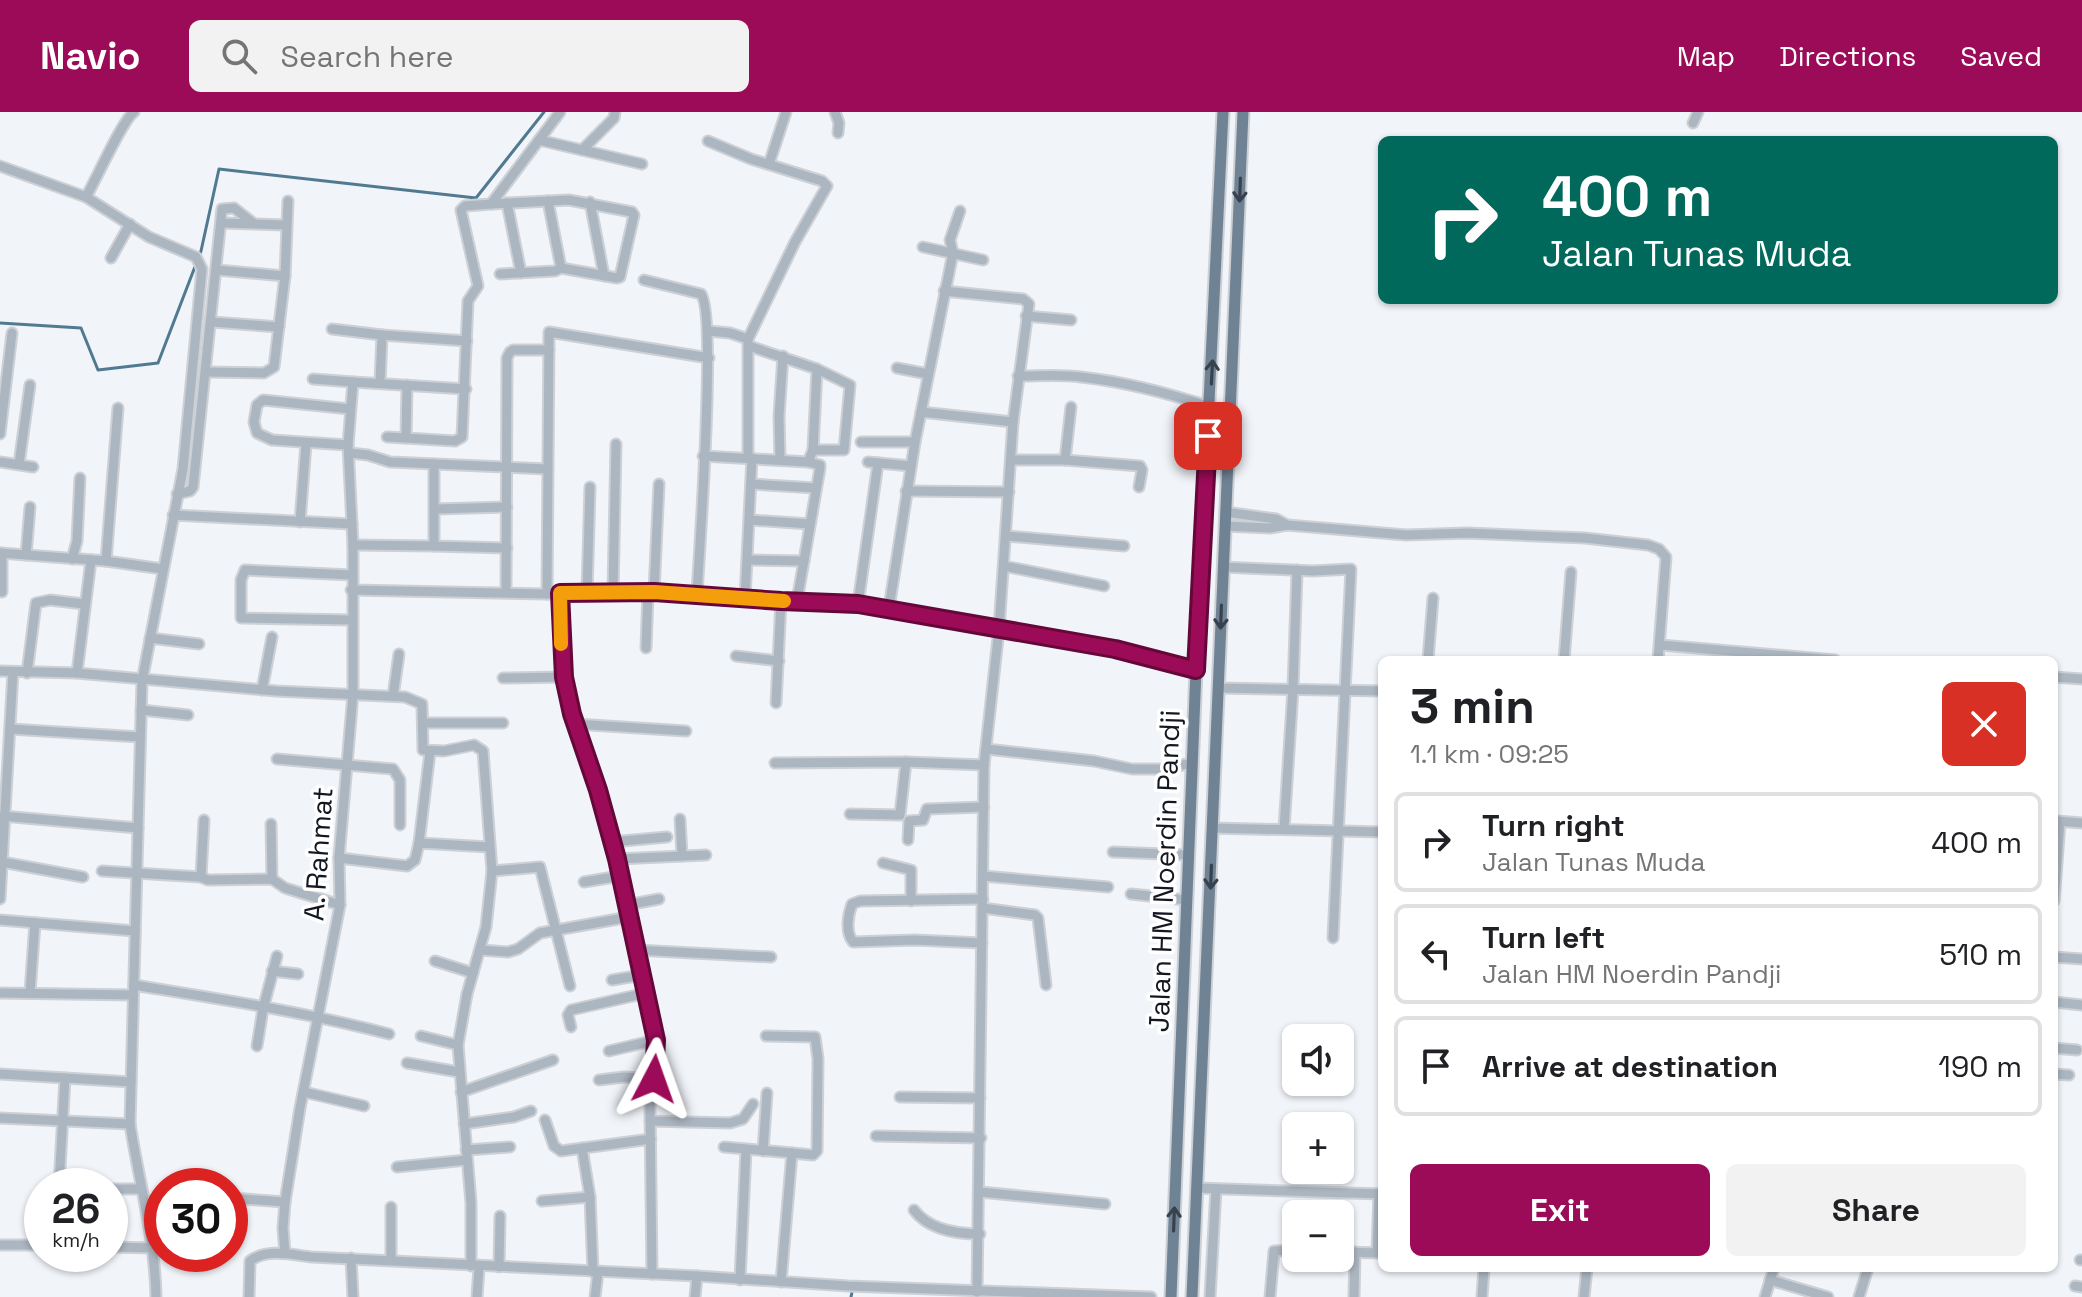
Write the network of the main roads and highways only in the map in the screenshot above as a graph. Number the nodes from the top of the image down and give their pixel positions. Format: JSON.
{"nodes":[{"id":1,"x":1223,"y":112,"type":"edge"},
{"id":2,"x":1243,"y":112,"type":"edge"},
{"id":3,"x":1176,"y":1179,"type":"junction"},
{"id":4,"x":1196,"y":1187,"type":"junction"},
{"id":5,"x":1175,"y":1193,"type":"junction"},
{"id":6,"x":1171,"y":1297,"type":"edge"},
{"id":7,"x":1192,"y":1297,"type":"edge"}],
"edges":[{"from":3,"to":1,"type":"main road","name":"Jalan HM Noerdin Pandji","one_way":true},
{"from":2,"to":4,"type":"main road","name":"Jalan HM Noerdin Pandji","one_way":true},
{"from":3,"to":4,"type":"main road"},
{"from":3,"to":5,"type":"main road","name":"Jalan HM Noerdin Pandji"},
{"from":4,"to":5,"type":"main road"},
{"from":4,"to":7,"type":"main road","name":"Jalan HM Noerdin Pandji"},
{"from":6,"to":5,"type":"main road","name":"Jalan HM Noerdin Pandji","one_way":true}]}
